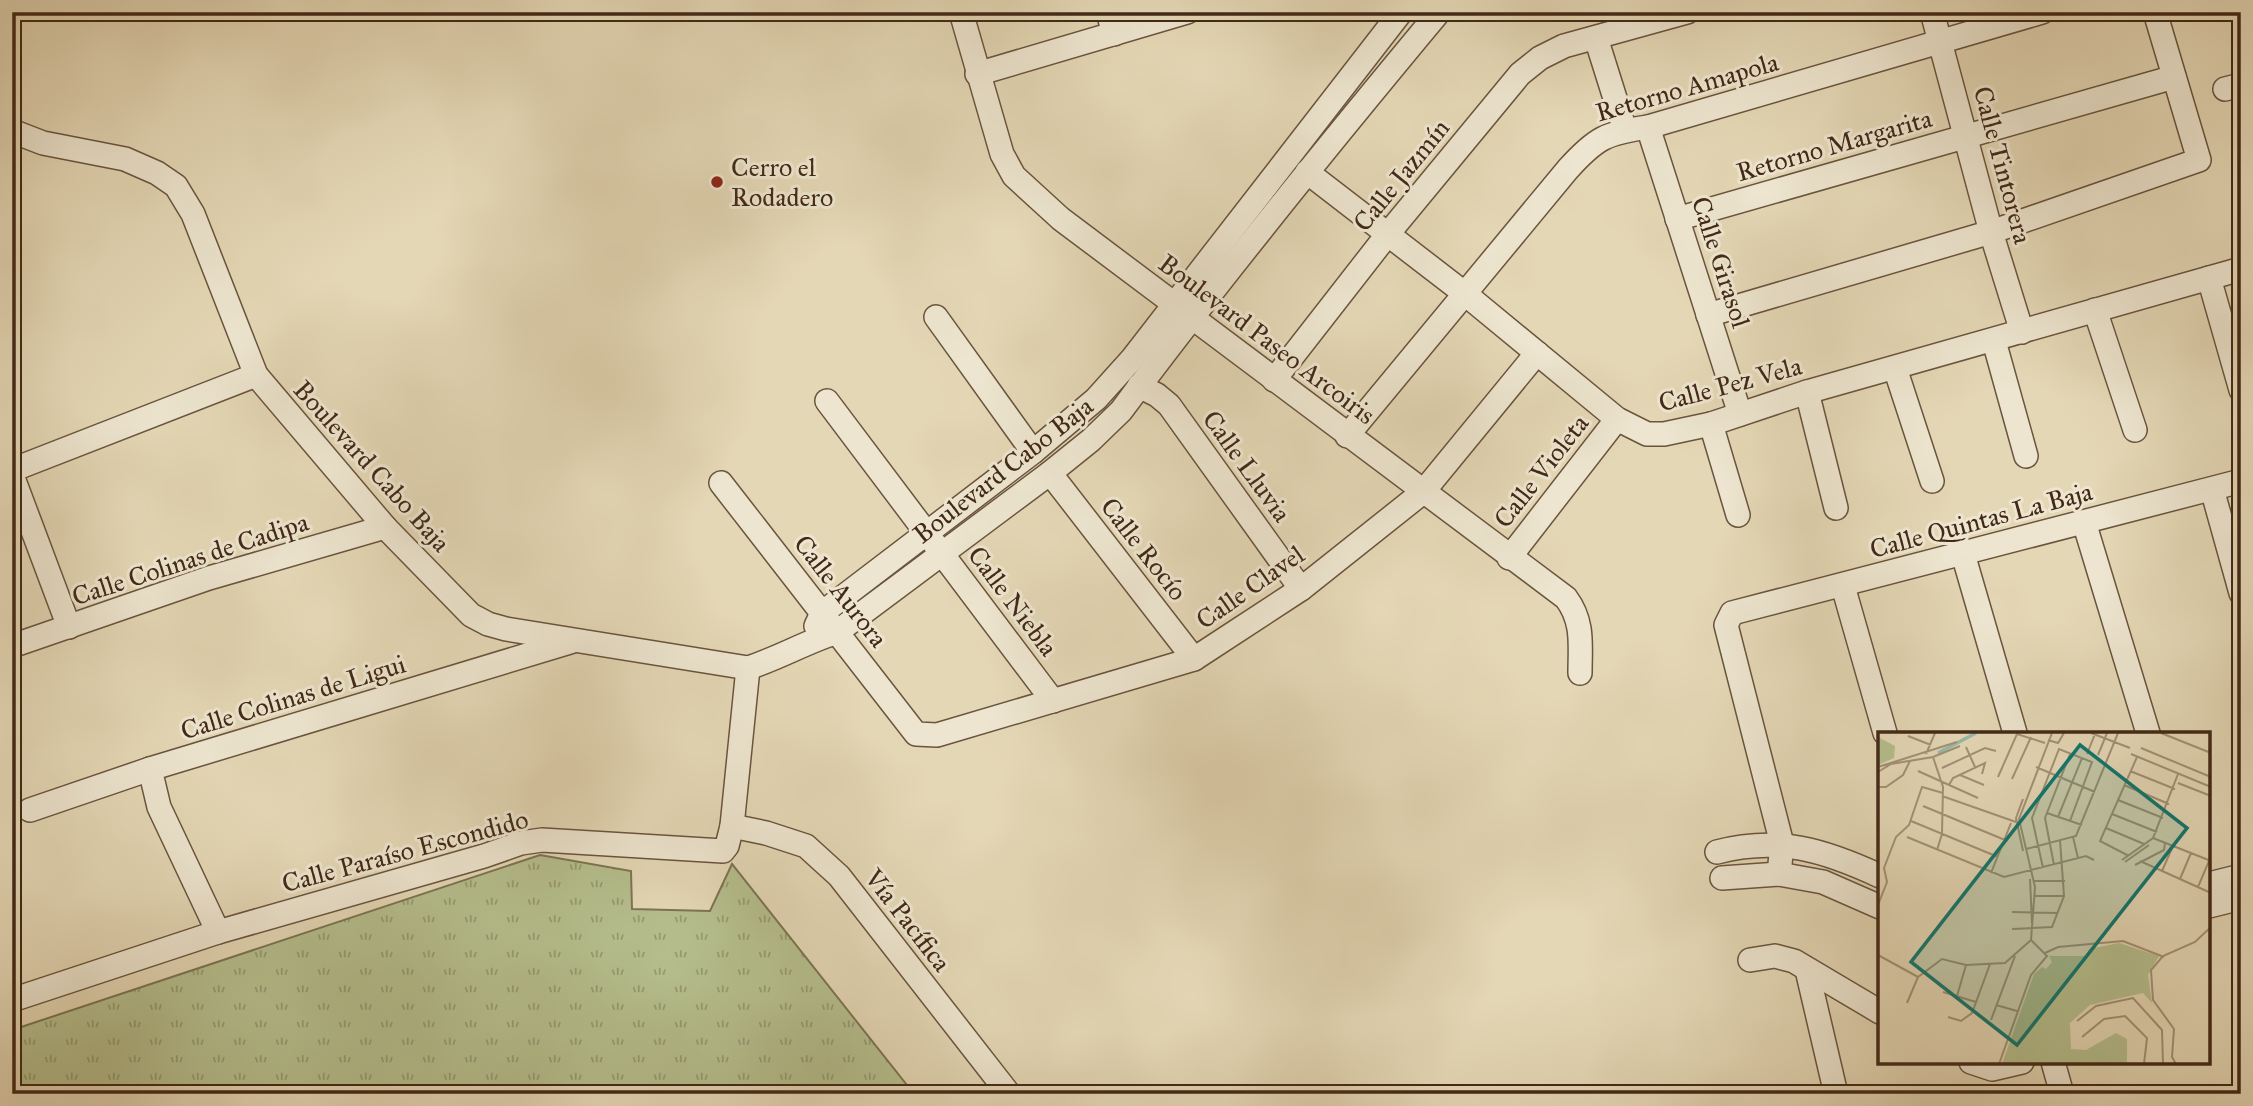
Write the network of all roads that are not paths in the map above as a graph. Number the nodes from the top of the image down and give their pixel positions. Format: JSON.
{"nodes":[{"id":1,"x":961,"y":12,"type":"edge"},
{"id":2,"x":1187,"y":12,"type":"edge"},
{"id":3,"x":1401,"y":12,"type":"edge"},
{"id":4,"x":1438,"y":12,"type":"edge"},
{"id":5,"x":1688,"y":12,"type":"edge"},
{"id":6,"x":1933,"y":12,"type":"edge"},
{"id":7,"x":2042,"y":12,"type":"edge"},
{"id":8,"x":2155,"y":12,"type":"edge"},
{"id":9,"x":1620,"y":22,"type":"edge"},
{"id":10,"x":1111,"y":23,"type":"edge"},
{"id":11,"x":1596,"y":38,"type":"junction"},
{"id":12,"x":1940,"y":42,"type":"junction"},
{"id":13,"x":977,"y":74,"type":"junction"},
{"id":14,"x":2174,"y":77,"type":"junction"},
{"id":15,"x":1637,"y":129,"type":"junction"},
{"id":16,"x":12,"y":131,"type":"edge"},
{"id":17,"x":1966,"y":137,"type":"junction"},
{"id":18,"x":1301,"y":138,"type":"junction"},
{"id":19,"x":1313,"y":163,"type":"junction"},
{"id":20,"x":1677,"y":219,"type":"junction"},
{"id":21,"x":1991,"y":232,"type":"junction"},
{"id":22,"x":1387,"y":235,"type":"junction"},
{"id":23,"x":2241,"y":269,"type":"edge"},
{"id":24,"x":2209,"y":278,"type":"junction"},
{"id":25,"x":1464,"y":293,"type":"junction"},
{"id":26,"x":2095,"y":310,"type":"junction"},
{"id":27,"x":1182,"y":311,"type":"junction"},
{"id":28,"x":1708,"y":315,"type":"junction"},
{"id":29,"x":936,"y":317,"type":"dead end"},
{"id":30,"x":2022,"y":332,"type":"junction"},
{"id":31,"x":1994,"y":341,"type":"junction"},
{"id":32,"x":1537,"y":352,"type":"junction"},
{"id":33,"x":1895,"y":368,"type":"junction"},
{"id":34,"x":256,"y":375,"type":"junction"},
{"id":35,"x":1274,"y":380,"type":"junction"},
{"id":36,"x":1139,"y":386,"type":"junction"},
{"id":37,"x":2241,"y":390,"type":"edge"},
{"id":38,"x":1807,"y":392,"type":"junction"},
{"id":39,"x":827,"y":401,"type":"dead end"},
{"id":40,"x":1740,"y":414,"type":"junction"},
{"id":41,"x":1617,"y":419,"type":"junction"},
{"id":42,"x":1711,"y":424,"type":"junction"},
{"id":43,"x":2135,"y":430,"type":"dead end"},
{"id":44,"x":1347,"y":436,"type":"junction"},
{"id":45,"x":1033,"y":452,"type":"junction"},
{"id":46,"x":2026,"y":456,"type":"dead end"},
{"id":47,"x":12,"y":473,"type":"edge"},
{"id":48,"x":1050,"y":473,"type":"junction"},
{"id":49,"x":1932,"y":481,"type":"dead end"},
{"id":50,"x":2241,"y":481,"type":"edge"},
{"id":51,"x":721,"y":483,"type":"dead end"},
{"id":52,"x":2212,"y":489,"type":"junction"},
{"id":53,"x":1423,"y":492,"type":"junction"},
{"id":54,"x":1836,"y":508,"type":"dead end"},
{"id":55,"x":1738,"y":515,"type":"dead end"},
{"id":56,"x":2084,"y":522,"type":"junction"},
{"id":57,"x":385,"y":527,"type":"junction"},
{"id":58,"x":927,"y":533,"type":"junction"},
{"id":59,"x":942,"y":554,"type":"junction"},
{"id":60,"x":1963,"y":554,"type":"junction"},
{"id":61,"x":1509,"y":558,"type":"junction"},
{"id":62,"x":1843,"y":586,"type":"junction"},
{"id":63,"x":1301,"y":589,"type":"junction"},
{"id":64,"x":2241,"y":593,"type":"edge"},
{"id":65,"x":822,"y":613,"type":"junction"},
{"id":66,"x":68,"y":627,"type":"junction"},
{"id":67,"x":837,"y":632,"type":"junction"},
{"id":68,"x":573,"y":641,"type":"junction"},
{"id":69,"x":808,"y":642,"type":"junction"},
{"id":70,"x":12,"y":646,"type":"edge"},
{"id":71,"x":1194,"y":659,"type":"junction"},
{"id":72,"x":748,"y":668,"type":"junction"},
{"id":73,"x":1580,"y":673,"type":"dead end"},
{"id":74,"x":1053,"y":701,"type":"junction"},
{"id":75,"x":1885,"y":732,"type":"edge"},
{"id":76,"x":2015,"y":732,"type":"edge"},
{"id":77,"x":2148,"y":732,"type":"edge"},
{"id":78,"x":916,"y":734,"type":"joint"},
{"id":79,"x":150,"y":769,"type":"junction"},
{"id":80,"x":30,"y":810,"type":"dead end"},
{"id":81,"x":732,"y":825,"type":"junction"},
{"id":82,"x":1782,"y":844,"type":"junction"},
{"id":83,"x":1717,"y":852,"type":"dead end"},
{"id":84,"x":1779,"y":874,"type":"junction"},
{"id":85,"x":1878,"y":875,"type":"edge"},
{"id":86,"x":2241,"y":876,"type":"edge"},
{"id":87,"x":1721,"y":878,"type":"dead end"},
{"id":88,"x":2211,"y":884,"type":"edge"},
{"id":89,"x":2241,"y":898,"type":"edge"},
{"id":90,"x":1878,"y":906,"type":"edge"},
{"id":91,"x":2211,"y":906,"type":"edge"},
{"id":92,"x":218,"y":932,"type":"junction"},
{"id":93,"x":1750,"y":960,"type":"dead end"},
{"id":94,"x":1807,"y":970,"type":"junction"},
{"id":95,"x":12,"y":1000,"type":"edge"},
{"id":96,"x":1878,"y":1011,"type":"edge"},
{"id":97,"x":1977,"y":1064,"type":"edge"},
{"id":98,"x":2013,"y":1064,"type":"edge"},
{"id":99,"x":2054,"y":1064,"type":"edge"},
{"id":100,"x":1009,"y":1094,"type":"edge"},
{"id":101,"x":1836,"y":1094,"type":"edge"},
{"id":102,"x":2062,"y":1094,"type":"edge"}],
"edges":[{"from":1,"to":13,"type":"street","name":"Boulevard Paseo Arcoiris"},
{"from":2,"to":10,"type":"street"},
{"from":3,"to":18,"type":"street","name":"Boulevard Cabo Baja"},
{"from":4,"to":19,"type":"street","name":"Boulevard Cabo Baja"},
{"from":5,"to":9,"type":"street","name":"Calle Jazmín"},
{"from":6,"to":12,"type":"street","name":"Calle Tintorera"},
{"from":7,"to":12,"type":"street","name":"Retorno Amapola"},
{"from":8,"to":14,"type":"street"},
{"from":9,"to":11,"type":"street","name":"Calle Jazmín"},
{"from":10,"to":13,"type":"street"},
{"from":11,"to":15,"type":"street","name":"Calle Girasol"},
{"from":11,"to":22,"type":"street","name":"Calle Jazmín"},
{"from":12,"to":15,"type":"street","name":"Retorno Amapola"},
{"from":12,"to":17,"type":"street","name":"Calle Tintorera"},
{"from":13,"to":27,"type":"street","name":"Boulevard Paseo Arcoiris"},
{"from":14,"to":17,"type":"street","name":"Retorno Margarita"},
{"from":14,"to":21,"type":"street"},
{"from":15,"to":20,"type":"street","name":"Calle Girasol"},
{"from":15,"to":25,"type":"street","name":"Retorno Amapola"},
{"from":16,"to":34,"type":"street","name":"Boulevard Cabo Baja"},
{"from":17,"to":20,"type":"street","name":"Retorno Margarita"},
{"from":17,"to":21,"type":"street","name":"Calle Tintorera"},
{"from":18,"to":19,"type":"street","name":"Calle Pez Vela"},
{"from":18,"to":27,"type":"street","name":"Boulevard Cabo Baja"},
{"from":19,"to":22,"type":"street","name":"Calle Pez Vela"},
{"from":19,"to":27,"type":"street","name":"Boulevard Cabo Baja"},
{"from":20,"to":28,"type":"street","name":"Calle Girasol"},
{"from":21,"to":28,"type":"street"},
{"from":21,"to":30,"type":"street","name":"Calle Tintorera"},
{"from":22,"to":25,"type":"street","name":"Calle Pez Vela"},
{"from":22,"to":35,"type":"street","name":"Calle Jazmín"},
{"from":23,"to":24,"type":"street","name":"Calle Pez Vela"},
{"from":24,"to":26,"type":"street","name":"Calle Pez Vela"},
{"from":24,"to":37,"type":"street"},
{"from":25,"to":32,"type":"street","name":"Calle Pez Vela"},
{"from":25,"to":44,"type":"street","name":"Retorno Amapola"},
{"from":26,"to":30,"type":"street","name":"Calle Pez Vela"},
{"from":26,"to":43,"type":"street"},
{"from":27,"to":35,"type":"street","name":"Boulevard Paseo Arcoiris"},
{"from":27,"to":36,"type":"street","name":"Boulevard Cabo Baja"},
{"from":27,"to":45,"type":"street","name":"Boulevard Cabo Baja"},
{"from":28,"to":40,"type":"street","name":"Calle Girasol"},
{"from":29,"to":45,"type":"street"},
{"from":30,"to":31,"type":"street","name":"Calle Pez Vela"},
{"from":31,"to":33,"type":"street","name":"Calle Pez Vela"},
{"from":31,"to":46,"type":"street"},
{"from":32,"to":41,"type":"street","name":"Calle Pez Vela"},
{"from":32,"to":53,"type":"street","name":"Calle Clavel"},
{"from":33,"to":38,"type":"street","name":"Calle Pez Vela"},
{"from":33,"to":49,"type":"street"},
{"from":34,"to":47,"type":"street"},
{"from":34,"to":57,"type":"street","name":"Boulevard Cabo Baja"},
{"from":35,"to":44,"type":"street","name":"Boulevard Paseo Arcoiris"},
{"from":36,"to":48,"type":"street","name":"Boulevard Cabo Baja"},
{"from":36,"to":63,"type":"street","name":"Calle Lluvia"},
{"from":38,"to":40,"type":"street","name":"Calle Pez Vela"},
{"from":38,"to":54,"type":"street"},
{"from":39,"to":58,"type":"street","name":"Calle Niebla"},
{"from":40,"to":42,"type":"street","name":"Calle Pez Vela"},
{"from":41,"to":42,"type":"street","name":"Calle Pez Vela"},
{"from":41,"to":61,"type":"street","name":"Calle Violeta"},
{"from":42,"to":55,"type":"street"},
{"from":44,"to":53,"type":"street","name":"Boulevard Paseo Arcoiris"},
{"from":45,"to":58,"type":"street","name":"Boulevard Cabo Baja"},
{"from":47,"to":66,"type":"street"},
{"from":48,"to":59,"type":"street","name":"Boulevard Cabo Baja"},
{"from":48,"to":71,"type":"street","name":"Calle Rocío"},
{"from":50,"to":52,"type":"street","name":"Calle Quintas La Baja"},
{"from":51,"to":65,"type":"street","name":"Calle Aurora"},
{"from":52,"to":56,"type":"street","name":"Calle Quintas La Baja"},
{"from":52,"to":64,"type":"street"},
{"from":53,"to":61,"type":"street","name":"Boulevard Paseo Arcoiris"},
{"from":53,"to":63,"type":"street","name":"Calle Clavel"},
{"from":56,"to":60,"type":"street","name":"Calle Quintas La Baja"},
{"from":56,"to":77,"type":"street"},
{"from":57,"to":66,"type":"street","name":"Calle Colinas de Cadipa"},
{"from":57,"to":68,"type":"street","name":"Boulevard Cabo Baja"},
{"from":58,"to":59,"type":"street","name":"Calle Niebla"},
{"from":58,"to":65,"type":"street","name":"Boulevard Cabo Baja"},
{"from":59,"to":67,"type":"street","name":"Boulevard Cabo Baja"},
{"from":59,"to":74,"type":"street","name":"Calle Niebla"},
{"from":60,"to":62,"type":"street","name":"Calle Quintas La Baja"},
{"from":60,"to":76,"type":"street"},
{"from":61,"to":73,"type":"street","name":"Boulevard Paseo Arcoiris"},
{"from":62,"to":75,"type":"street"},
{"from":62,"to":82,"type":"street","name":"Calle Quintas La Baja"},
{"from":63,"to":71,"type":"street","name":"Calle Clavel"},
{"from":65,"to":67,"type":"street","name":"Calle Aurora"},
{"from":65,"to":69,"type":"street","name":"Boulevard Cabo Baja"},
{"from":66,"to":70,"type":"street","name":"Calle Colinas de Cadipa"},
{"from":67,"to":69,"type":"street","name":"Boulevard Cabo Baja"},
{"from":67,"to":78,"type":"street","name":"Calle Aurora"},
{"from":68,"to":72,"type":"street","name":"Boulevard Cabo Baja"},
{"from":68,"to":79,"type":"street","name":"Calle Colinas de Ligui"},
{"from":69,"to":72,"type":"street","name":"Boulevard Cabo Baja"},
{"from":71,"to":74,"type":"street","name":"Calle Clavel"},
{"from":72,"to":81,"type":"street","name":"Calle Paraíso Escondido"},
{"from":74,"to":78,"type":"street","name":"Calle Clavel"},
{"from":79,"to":80,"type":"street","name":"Calle Colinas de Ligui"},
{"from":79,"to":92,"type":"street"},
{"from":81,"to":92,"type":"street","name":"Calle Paraíso Escondido"},
{"from":81,"to":100,"type":"street","name":"Vía Pacífica"},
{"from":82,"to":83,"type":"street"},
{"from":82,"to":84,"type":"street"},
{"from":82,"to":85,"type":"street"},
{"from":84,"to":87,"type":"street"},
{"from":84,"to":90,"type":"street"},
{"from":86,"to":88,"type":"street"},
{"from":89,"to":91,"type":"street"},
{"from":92,"to":95,"type":"street","name":"Calle Paraíso Escondido"},
{"from":93,"to":94,"type":"street"},
{"from":94,"to":96,"type":"street"},
{"from":94,"to":101,"type":"street"},
{"from":97,"to":98,"type":"street"},
{"from":99,"to":102,"type":"street"}]}
